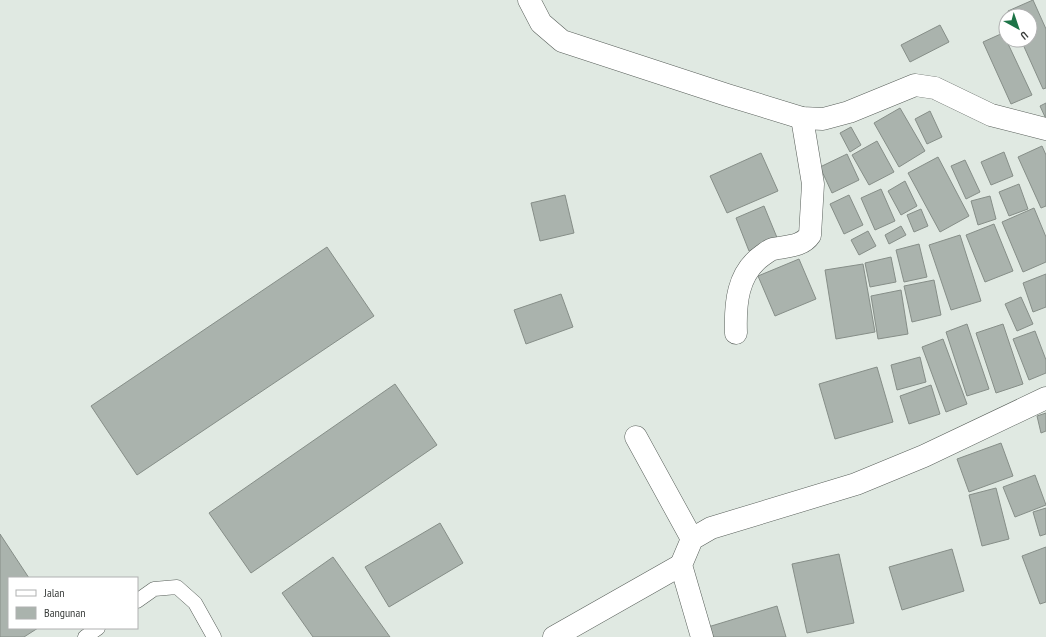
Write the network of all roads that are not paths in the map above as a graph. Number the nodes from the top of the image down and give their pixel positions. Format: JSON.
{"nodes":[{"id":1,"x":529,"y":0,"type":"edge"},
{"id":2,"x":802,"y":118,"type":"junction"},
{"id":3,"x":1046,"y":129,"type":"edge"},
{"id":4,"x":736,"y":333,"type":"dead end"},
{"id":5,"x":1046,"y":398,"type":"edge"},
{"id":6,"x":636,"y":437,"type":"dead end"},
{"id":7,"x":692,"y":539,"type":"junction"},
{"id":8,"x":681,"y":565,"type":"junction"},
{"id":9,"x":138,"y":600,"type":"edge"},
{"id":10,"x":97,"y":629,"type":"edge"},
{"id":11,"x":85,"y":637,"type":"edge"},
{"id":12,"x":214,"y":637,"type":"edge"},
{"id":13,"x":554,"y":637,"type":"edge"},
{"id":14,"x":702,"y":637,"type":"edge"}],
"edges":[{"from":1,"to":2,"type":"street"},
{"from":2,"to":3,"type":"street"},
{"from":2,"to":4,"type":"street"},
{"from":5,"to":7,"type":"street"},
{"from":6,"to":7,"type":"street"},
{"from":7,"to":8,"type":"street"},
{"from":8,"to":13,"type":"street"},
{"from":8,"to":14,"type":"street"},
{"from":9,"to":12,"type":"lane"},
{"from":10,"to":11,"type":"lane"}]}
